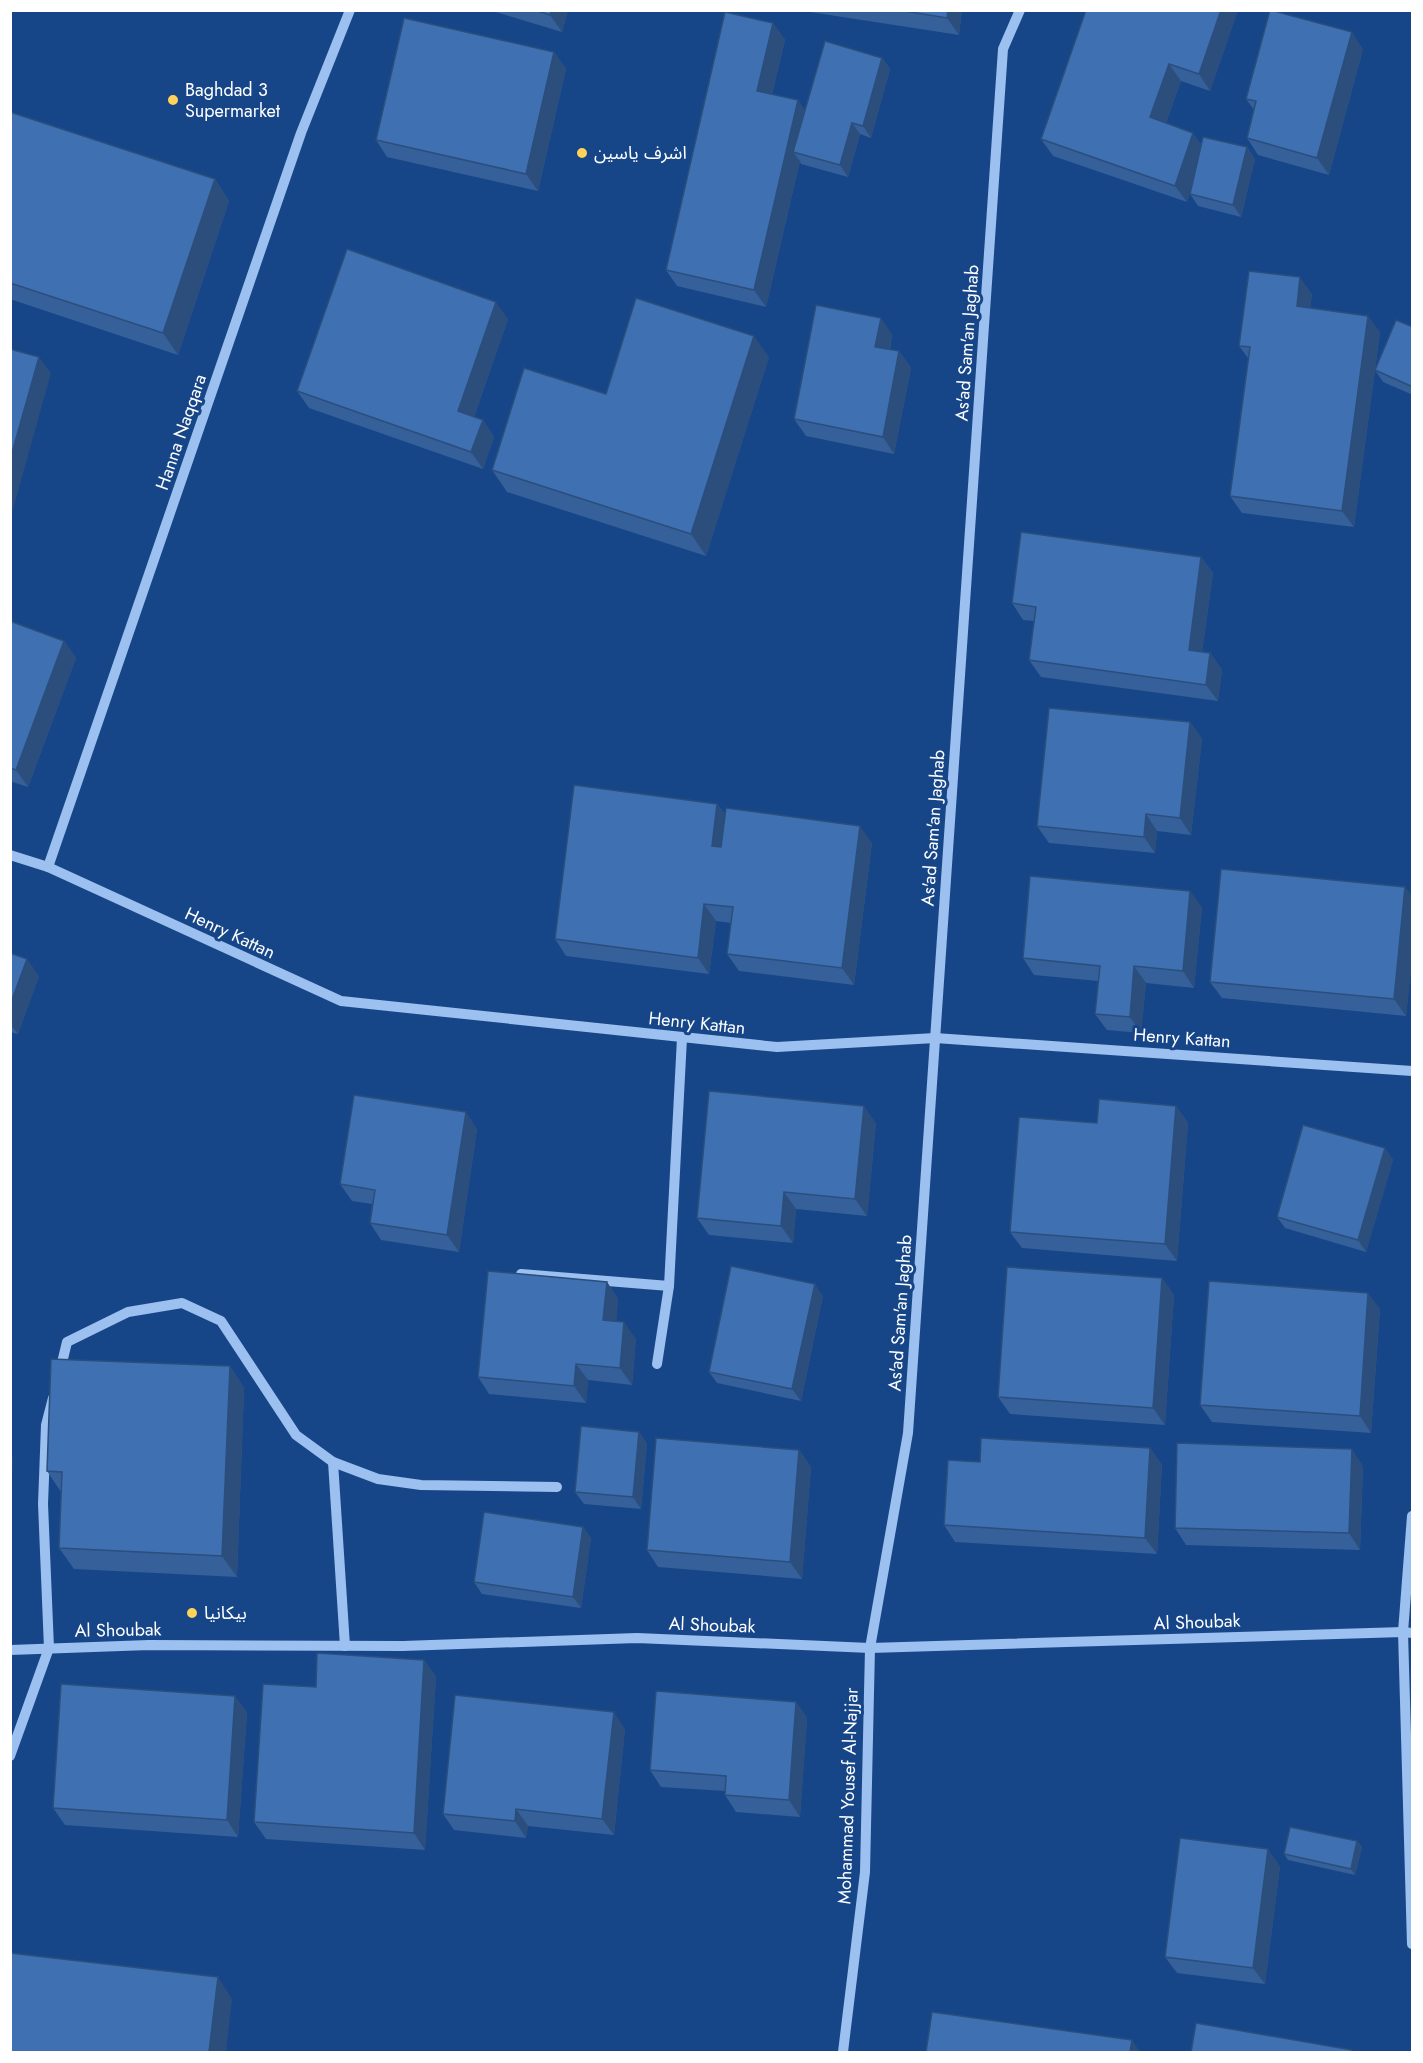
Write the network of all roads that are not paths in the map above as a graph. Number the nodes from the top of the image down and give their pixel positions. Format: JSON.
{"nodes":[{"id":1,"x":350,"y":10,"type":"edge"},
{"id":2,"x":1020,"y":10,"type":"edge"},
{"id":3,"x":10,"y":855,"type":"edge"},
{"id":4,"x":48,"y":867,"type":"junction"},
{"id":5,"x":682,"y":1038,"type":"junction"},
{"id":6,"x":934,"y":1038,"type":"junction"},
{"id":7,"x":1413,"y":1071,"type":"edge"},
{"id":8,"x":509,"y":1273,"type":"edge"},
{"id":9,"x":669,"y":1286,"type":"junction"},
{"id":10,"x":657,"y":1364,"type":"dead end"},
{"id":11,"x":333,"y":1462,"type":"junction"},
{"id":12,"x":557,"y":1487,"type":"dead end"},
{"id":13,"x":1413,"y":1516,"type":"edge"},
{"id":14,"x":1408,"y":1632,"type":"edge"},
{"id":15,"x":345,"y":1646,"type":"junction"},
{"id":16,"x":49,"y":1648,"type":"junction"},
{"id":17,"x":870,"y":1648,"type":"junction"},
{"id":18,"x":10,"y":1650,"type":"edge"},
{"id":19,"x":10,"y":1756,"type":"edge"},
{"id":20,"x":1413,"y":1944,"type":"edge"},
{"id":21,"x":843,"y":2052,"type":"edge"}],
"edges":[{"from":1,"to":4,"type":"street","name":"Hanna Naqqara"},
{"from":2,"to":6,"type":"street","name":"As'ad Sam'an Jaghab"},
{"from":3,"to":4,"type":"street","name":"Henry Kattan"},
{"from":4,"to":5,"type":"street","name":"Henry Kattan"},
{"from":5,"to":6,"type":"street","name":"Henry Kattan"},
{"from":5,"to":9,"type":"street"},
{"from":6,"to":7,"type":"street","name":"Henry Kattan"},
{"from":6,"to":17,"type":"street","name":"As'ad Sam'an Jaghab"},
{"from":8,"to":9,"type":"street"},
{"from":9,"to":10,"type":"street"},
{"from":11,"to":12,"type":"street"},
{"from":11,"to":15,"type":"street"},
{"from":11,"to":16,"type":"street"},
{"from":13,"to":14,"type":"street"},
{"from":14,"to":17,"type":"street","name":"Al Shoubak"},
{"from":14,"to":20,"type":"street"},
{"from":15,"to":16,"type":"street","name":"Al Shoubak"},
{"from":15,"to":17,"type":"street","name":"Al Shoubak"},
{"from":16,"to":18,"type":"street","name":"Al Shoubak"},
{"from":16,"to":19,"type":"street"},
{"from":17,"to":21,"type":"street","name":"Mohammad Yousef Al-Najjar"}]}
